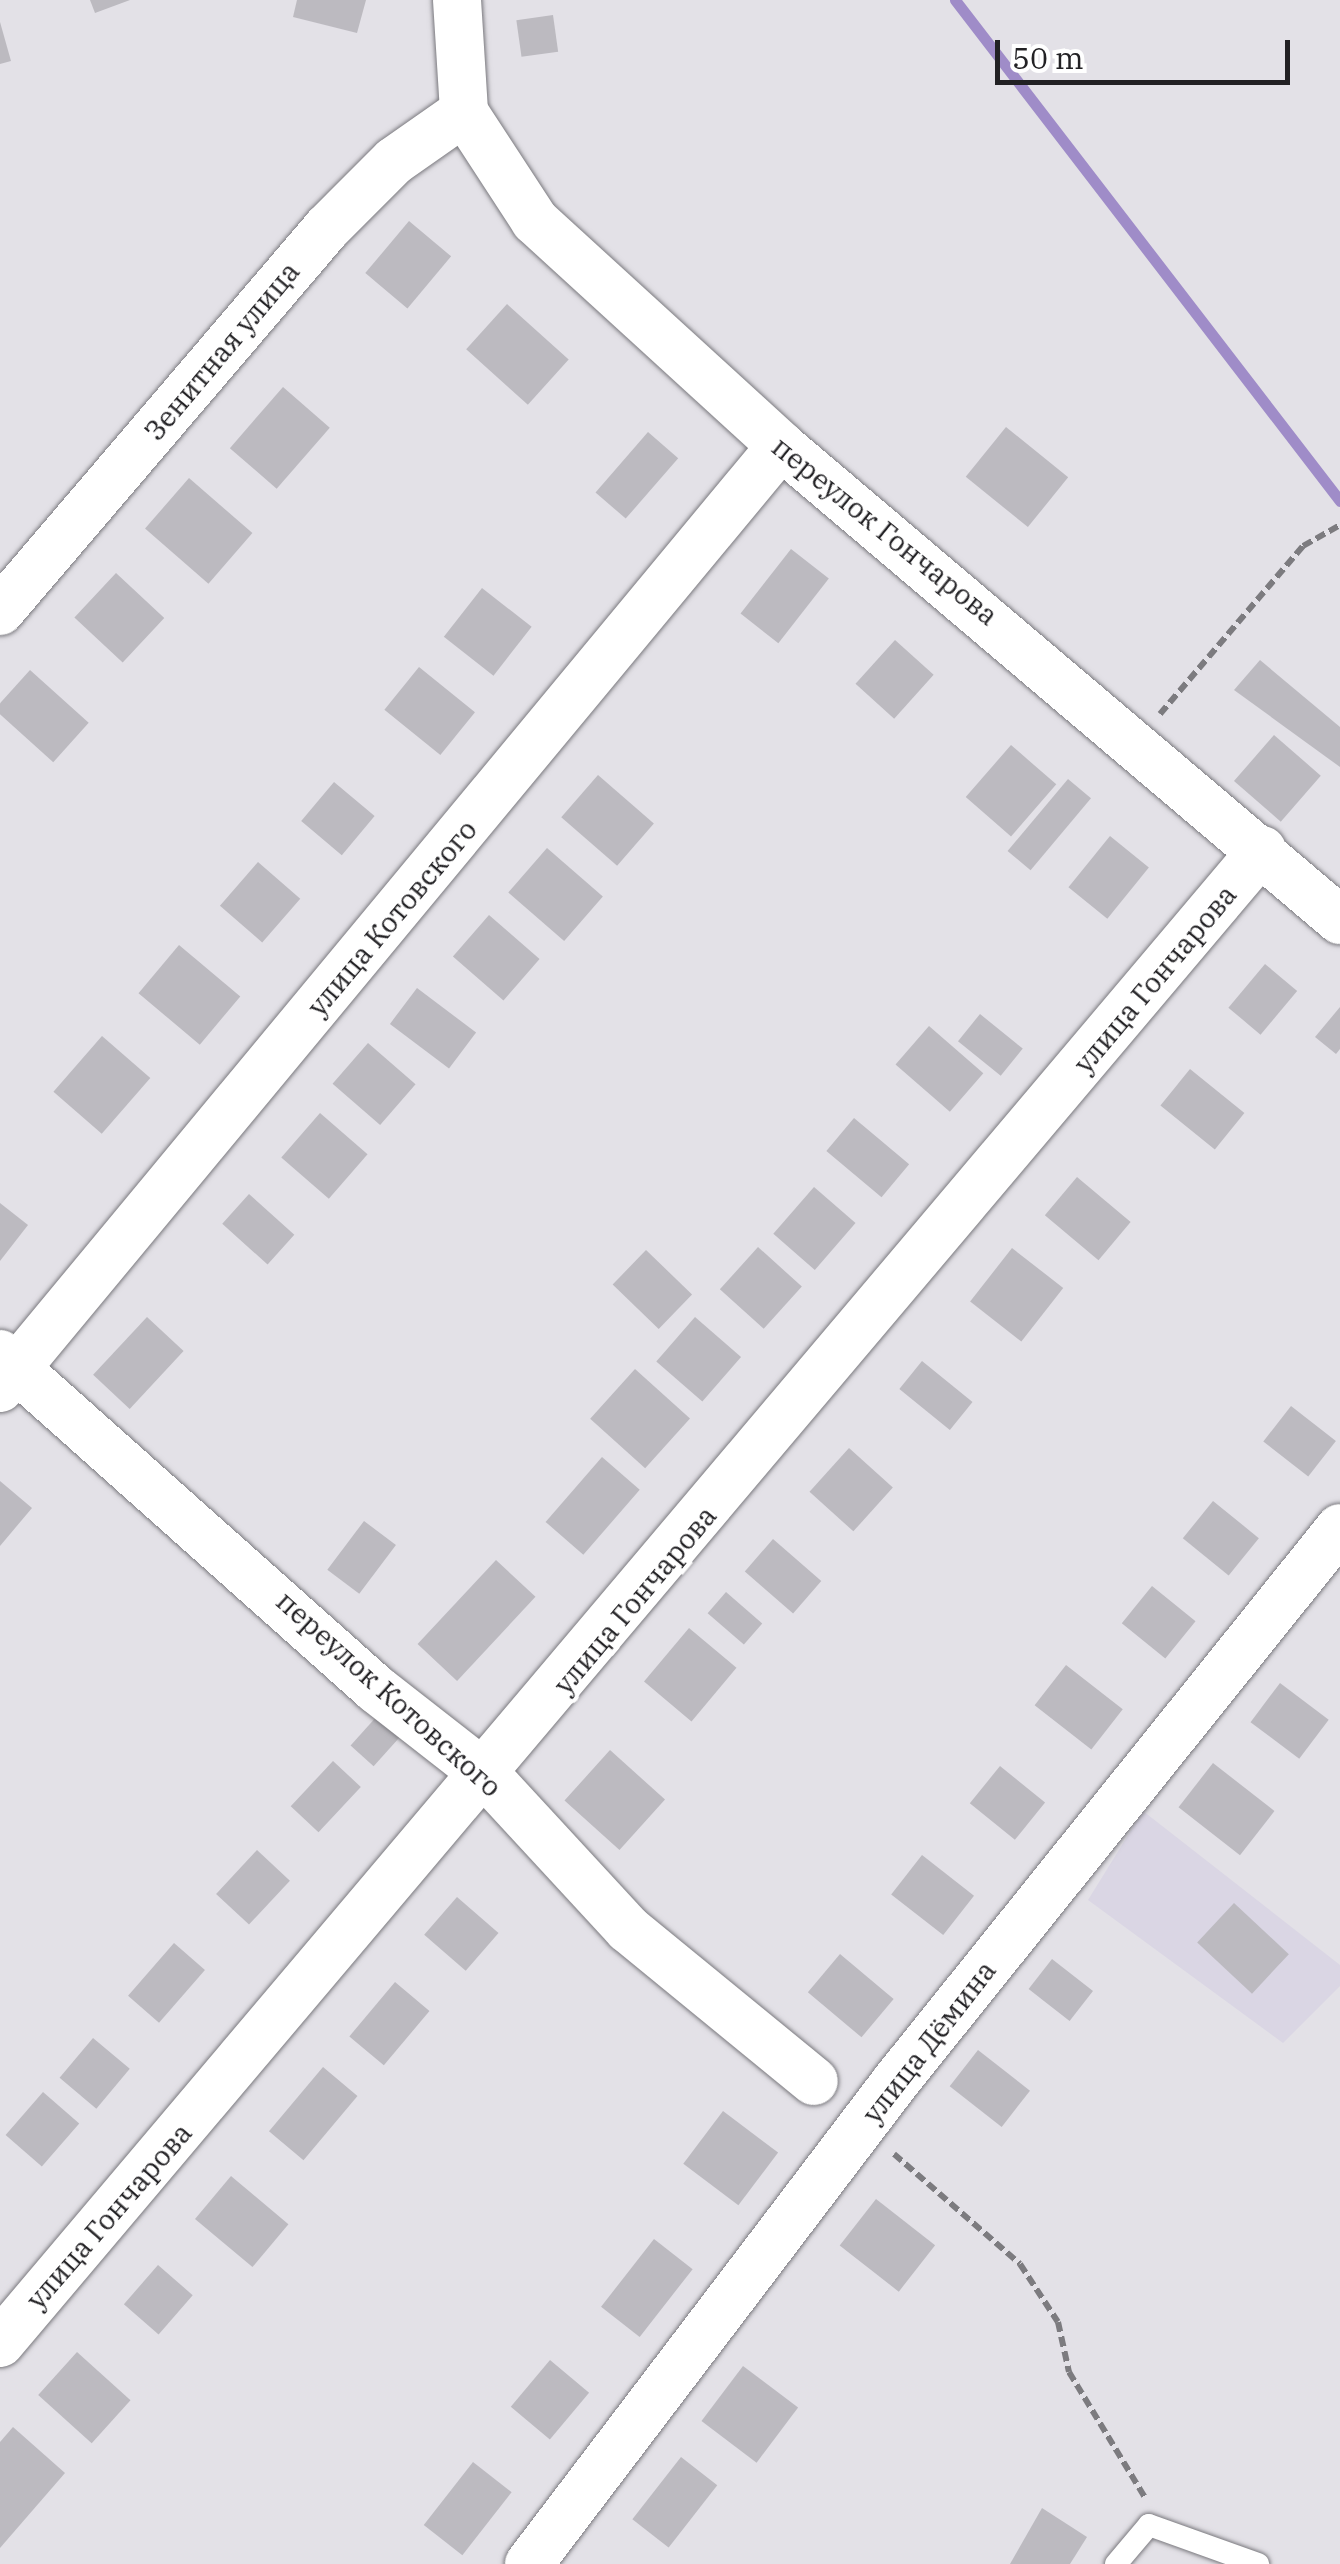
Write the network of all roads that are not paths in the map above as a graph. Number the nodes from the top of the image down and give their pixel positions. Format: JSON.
{"nodes":[{"id":1,"x":456,"y":0,"type":"edge"},
{"id":2,"x":464,"y":112,"type":"junction"},
{"id":3,"x":781,"y":446,"type":"junction"},
{"id":4,"x":0,"y":610,"type":"edge"},
{"id":5,"x":1262,"y":850,"type":"junction"},
{"id":6,"x":1340,"y":920,"type":"edge"},
{"id":7,"x":6,"y":1370,"type":"edge"},
{"id":8,"x":1340,"y":1528,"type":"edge"},
{"id":9,"x":486,"y":1774,"type":"junction"},
{"id":10,"x":814,"y":2081,"type":"junction"},
{"id":11,"x":896,"y":2081,"type":"junction"},
{"id":12,"x":855,"y":2138,"type":"junction"},
{"id":13,"x":0,"y":2343,"type":"edge"},
{"id":14,"x":529,"y":2564,"type":"edge"},
{"id":15,"x":1116,"y":2564,"type":"edge"},
{"id":16,"x":1258,"y":2564,"type":"edge"}],
"edges":[{"from":1,"to":2,"type":"street"},
{"from":2,"to":3,"type":"street","name":"переулок Гончарова"},
{"from":2,"to":4,"type":"street","name":"Зенитная улица"},
{"from":3,"to":5,"type":"street","name":"переулок Гончарова"},
{"from":3,"to":7,"type":"street","name":"улица Котовского"},
{"from":5,"to":6,"type":"street","name":"переулок Гончарова"},
{"from":5,"to":9,"type":"street","name":"улица Гончарова"},
{"from":7,"to":9,"type":"street","name":"переулок Котовского"},
{"from":8,"to":11,"type":"street","name":"улица Дёмина"},
{"from":9,"to":10,"type":"street","name":"переулок Котовского"},
{"from":9,"to":13,"type":"street","name":"улица Гончарова"},
{"from":10,"to":11,"type":"street"},
{"from":10,"to":12,"type":"street"},
{"from":11,"to":12,"type":"street","name":"улица Дёмина"},
{"from":12,"to":14,"type":"street","name":"улица Дёмина"},
{"from":15,"to":16,"type":"lane"}]}
